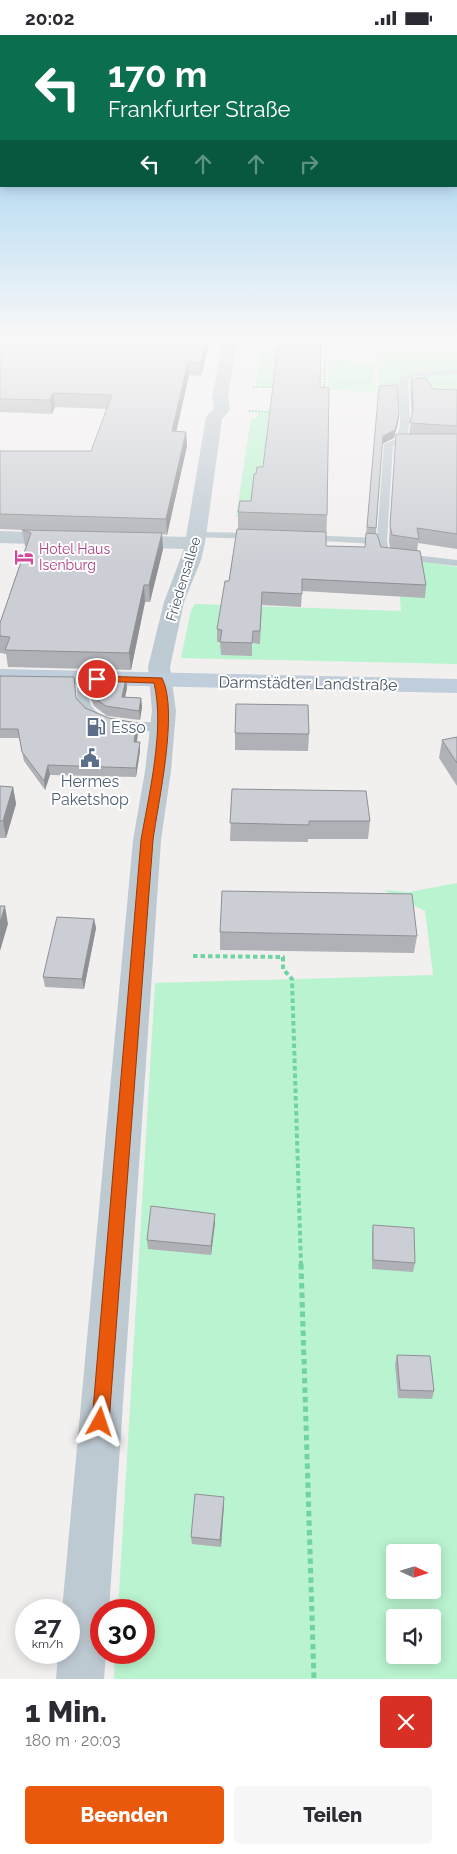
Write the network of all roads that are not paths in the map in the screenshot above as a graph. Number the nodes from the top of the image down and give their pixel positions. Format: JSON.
{"nodes":[{"id":1,"x":218,"y":414,"type":"edge"},
{"id":2,"x":407,"y":414,"type":"edge"},
{"id":3,"x":400,"y":441,"type":"junction"},
{"id":4,"x":457,"y":443,"type":"edge"},
{"id":5,"x":0,"y":537,"type":"edge"},
{"id":6,"x":268,"y":537,"type":"edge"},
{"id":7,"x":297,"y":538,"type":"edge"},
{"id":8,"x":196,"y":539,"type":"junction"},
{"id":9,"x":80,"y":540,"type":"edge"},
{"id":10,"x":110,"y":541,"type":"edge"},
{"id":11,"x":382,"y":541,"type":"junction"},
{"id":12,"x":457,"y":563,"type":"edge"},
{"id":13,"x":0,"y":676,"type":"edge"},
{"id":14,"x":84,"y":679,"type":"junction"},
{"id":15,"x":158,"y":681,"type":"junction"},
{"id":16,"x":457,"y":686,"type":"edge"},
{"id":17,"x":162,"y":726,"type":"junction"},
{"id":18,"x":80,"y":1679,"type":"edge"}],
"edges":[{"from":1,"to":8,"type":"street","name":"Friedensallee"},
{"from":2,"to":3,"type":"lane"},
{"from":3,"to":4,"type":"lane"},
{"from":3,"to":11,"type":"lane"},
{"from":5,"to":9,"type":"street"},
{"from":6,"to":8,"type":"lane"},
{"from":7,"to":11,"type":"lane"},
{"from":8,"to":10,"type":"street"},
{"from":8,"to":15,"type":"street","name":"Friedensallee"},
{"from":11,"to":12,"type":"lane"},
{"from":13,"to":14,"type":"main road","name":"Darmstädter Landstraße"},
{"from":14,"to":15,"type":"main road","name":"Darmstädter Landstraße"},
{"from":14,"to":17,"type":"lane"},
{"from":15,"to":16,"type":"main road","name":"Darmstädter Landstraße"},
{"from":15,"to":17,"type":"street"},
{"from":17,"to":18,"type":"street"}]}
